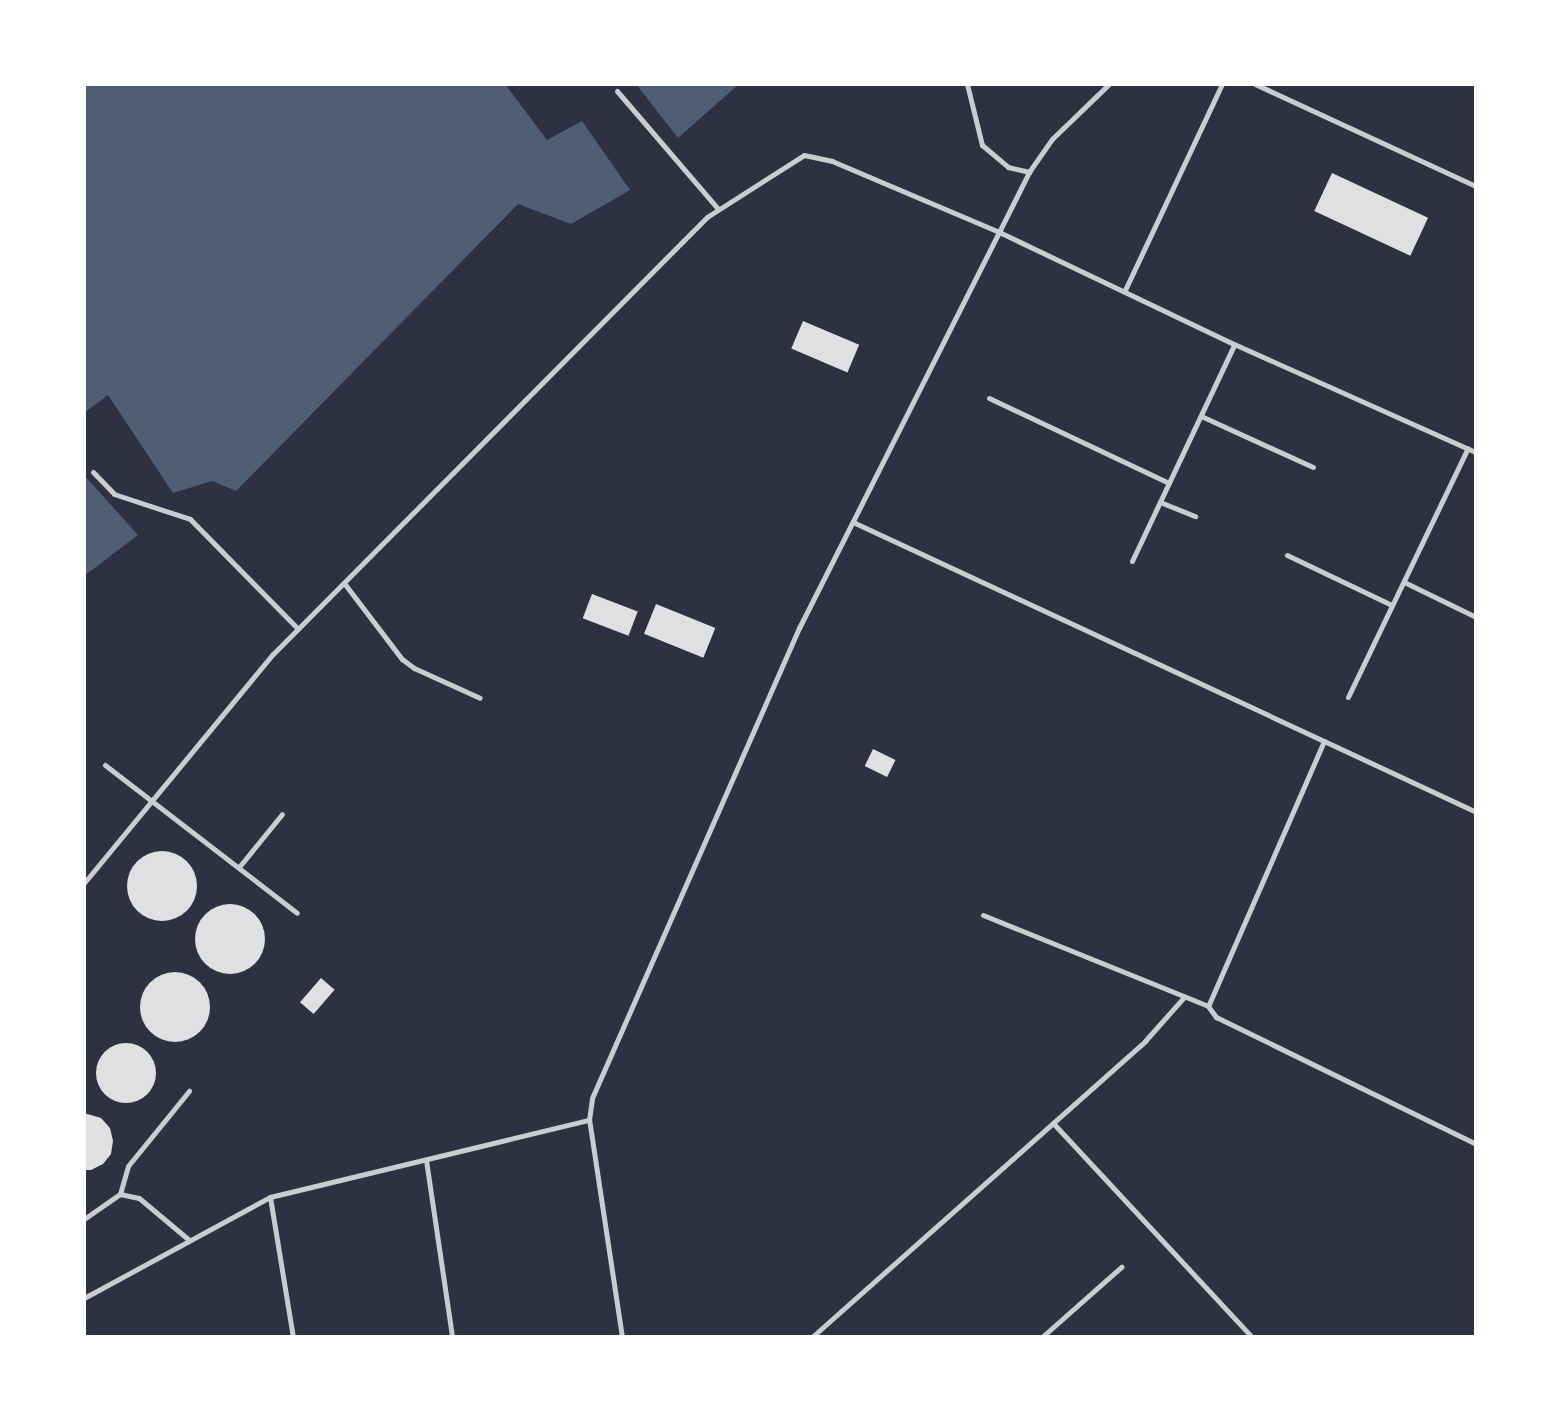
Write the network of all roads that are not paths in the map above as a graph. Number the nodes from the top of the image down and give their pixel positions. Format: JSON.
{"nodes":[{"id":1,"x":967,"y":84,"type":"edge"},
{"id":2,"x":1109,"y":84,"type":"edge"},
{"id":3,"x":1222,"y":84,"type":"edge"},
{"id":4,"x":1255,"y":84,"type":"edge"},
{"id":5,"x":617,"y":91,"type":"dead end"},
{"id":6,"x":1029,"y":172,"type":"junction"},
{"id":7,"x":1476,"y":186,"type":"edge"},
{"id":8,"x":718,"y":209,"type":"junction"},
{"id":9,"x":999,"y":232,"type":"junction"},
{"id":10,"x":1125,"y":290,"type":"junction"},
{"id":11,"x":1234,"y":344,"type":"junction"},
{"id":12,"x":989,"y":398,"type":"dead end"},
{"id":13,"x":1201,"y":416,"type":"junction"},
{"id":14,"x":1468,"y":448,"type":"junction"},
{"id":15,"x":1476,"y":452,"type":"edge"},
{"id":16,"x":1313,"y":467,"type":"dead end"},
{"id":17,"x":93,"y":472,"type":"dead end"},
{"id":18,"x":1169,"y":483,"type":"junction"},
{"id":19,"x":1160,"y":502,"type":"junction"},
{"id":20,"x":1195,"y":516,"type":"dead end"},
{"id":21,"x":855,"y":523,"type":"junction"},
{"id":22,"x":1287,"y":555,"type":"dead end"},
{"id":23,"x":1132,"y":561,"type":"dead end"},
{"id":24,"x":1404,"y":582,"type":"junction"},
{"id":25,"x":344,"y":583,"type":"junction"},
{"id":26,"x":1392,"y":605,"type":"junction"},
{"id":27,"x":1476,"y":617,"type":"edge"},
{"id":28,"x":298,"y":629,"type":"junction"},
{"id":29,"x":1348,"y":697,"type":"dead end"},
{"id":30,"x":480,"y":698,"type":"dead end"},
{"id":31,"x":1324,"y":741,"type":"junction"},
{"id":32,"x":105,"y":765,"type":"dead end"},
{"id":33,"x":153,"y":800,"type":"junction"},
{"id":34,"x":1476,"y":812,"type":"edge"},
{"id":35,"x":282,"y":814,"type":"dead end"},
{"id":36,"x":239,"y":867,"type":"junction"},
{"id":37,"x":84,"y":883,"type":"edge"},
{"id":38,"x":297,"y":913,"type":"dead end"},
{"id":39,"x":983,"y":915,"type":"dead end"},
{"id":40,"x":1184,"y":997,"type":"junction"},
{"id":41,"x":1208,"y":1006,"type":"junction"},
{"id":42,"x":189,"y":1091,"type":"dead end"},
{"id":43,"x":589,"y":1120,"type":"junction"},
{"id":44,"x":1053,"y":1123,"type":"junction"},
{"id":45,"x":1476,"y":1144,"type":"edge"},
{"id":46,"x":425,"y":1160,"type":"junction"},
{"id":47,"x":120,"y":1194,"type":"junction"},
{"id":48,"x":270,"y":1197,"type":"junction"},
{"id":49,"x":84,"y":1219,"type":"edge"},
{"id":50,"x":189,"y":1240,"type":"junction"},
{"id":51,"x":1121,"y":1267,"type":"dead end"},
{"id":52,"x":84,"y":1298,"type":"edge"},
{"id":53,"x":293,"y":1337,"type":"edge"},
{"id":54,"x":452,"y":1337,"type":"edge"},
{"id":55,"x":622,"y":1337,"type":"edge"},
{"id":56,"x":812,"y":1337,"type":"edge"},
{"id":57,"x":1042,"y":1337,"type":"edge"},
{"id":58,"x":1252,"y":1337,"type":"edge"}],
"edges":[{"from":1,"to":6,"type":"lane"},
{"from":2,"to":6,"type":"lane"},
{"from":3,"to":10,"type":"lane"},
{"from":4,"to":7,"type":"lane"},
{"from":5,"to":8,"type":"lane"},
{"from":6,"to":9,"type":"lane"},
{"from":8,"to":9,"type":"lane"},
{"from":8,"to":25,"type":"lane"},
{"from":9,"to":10,"type":"lane"},
{"from":9,"to":21,"type":"lane"},
{"from":10,"to":11,"type":"lane"},
{"from":11,"to":13,"type":"lane"},
{"from":11,"to":14,"type":"lane"},
{"from":12,"to":18,"type":"lane"},
{"from":13,"to":16,"type":"lane"},
{"from":13,"to":18,"type":"lane"},
{"from":14,"to":15,"type":"lane"},
{"from":14,"to":24,"type":"lane"},
{"from":17,"to":28,"type":"lane"},
{"from":18,"to":19,"type":"lane"},
{"from":19,"to":20,"type":"lane"},
{"from":19,"to":23,"type":"lane"},
{"from":21,"to":31,"type":"lane"},
{"from":21,"to":43,"type":"lane"},
{"from":22,"to":26,"type":"lane"},
{"from":24,"to":26,"type":"lane"},
{"from":24,"to":27,"type":"lane"},
{"from":25,"to":28,"type":"lane"},
{"from":25,"to":30,"type":"lane"},
{"from":26,"to":29,"type":"lane"},
{"from":28,"to":33,"type":"lane"},
{"from":31,"to":34,"type":"lane"},
{"from":31,"to":41,"type":"lane"},
{"from":32,"to":33,"type":"lane"},
{"from":33,"to":36,"type":"lane"},
{"from":33,"to":37,"type":"lane"},
{"from":35,"to":36,"type":"lane"},
{"from":36,"to":38,"type":"lane"},
{"from":39,"to":40,"type":"lane"},
{"from":40,"to":41,"type":"lane"},
{"from":40,"to":44,"type":"lane"},
{"from":41,"to":45,"type":"lane"},
{"from":42,"to":47,"type":"lane"},
{"from":43,"to":46,"type":"lane"},
{"from":43,"to":55,"type":"lane"},
{"from":44,"to":56,"type":"lane"},
{"from":44,"to":58,"type":"lane"},
{"from":46,"to":48,"type":"lane"},
{"from":46,"to":54,"type":"lane"},
{"from":47,"to":49,"type":"lane"},
{"from":47,"to":50,"type":"lane"},
{"from":48,"to":50,"type":"lane"},
{"from":48,"to":53,"type":"lane"},
{"from":50,"to":52,"type":"lane"},
{"from":51,"to":57,"type":"lane"}]}
